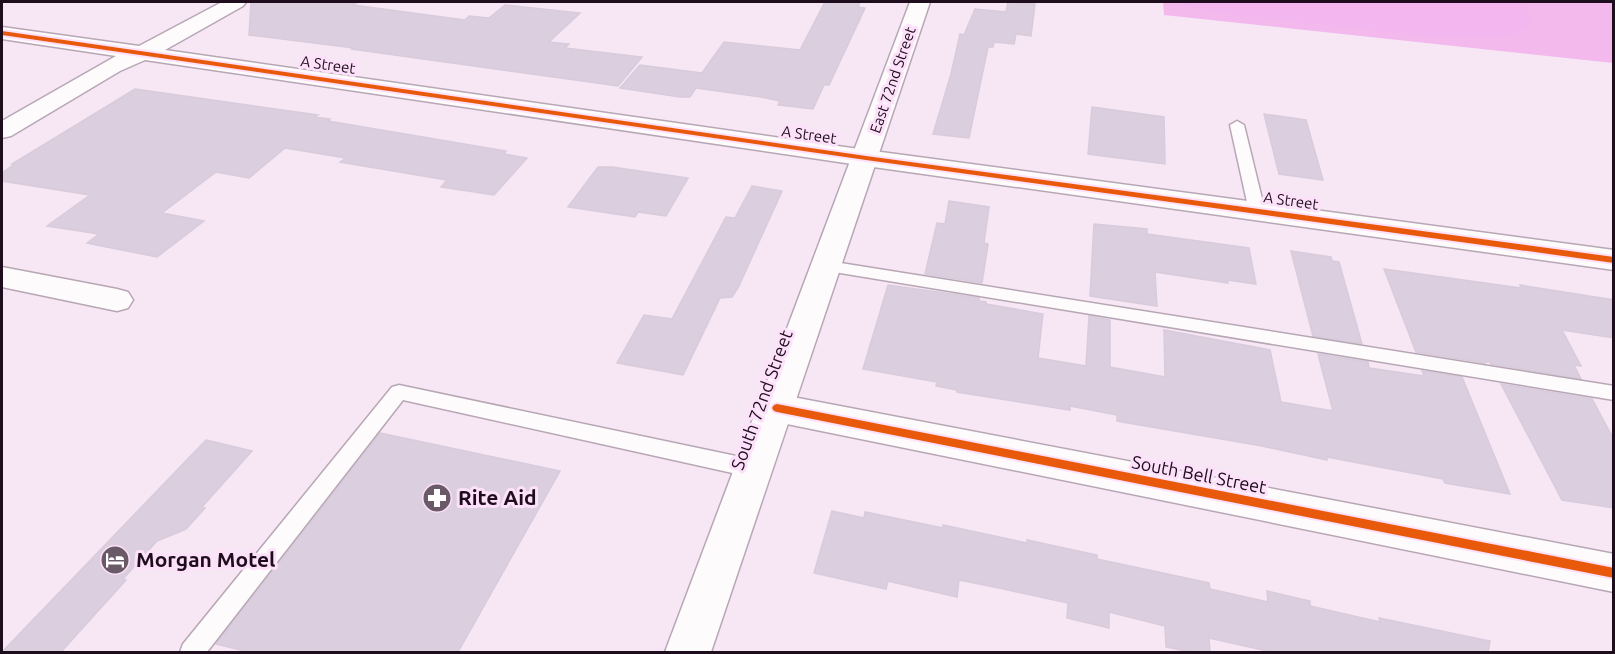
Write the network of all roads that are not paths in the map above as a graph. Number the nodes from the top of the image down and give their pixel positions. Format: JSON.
{"nodes":[{"id":1,"x":236,"y":2,"type":"edge"},
{"id":2,"x":920,"y":2,"type":"edge"},
{"id":3,"x":2,"y":33,"type":"edge"},
{"id":4,"x":143,"y":53,"type":"junction"},
{"id":5,"x":1237,"y":125,"type":"dead end"},
{"id":6,"x":2,"y":131,"type":"edge"},
{"id":7,"x":866,"y":158,"type":"junction"},
{"id":8,"x":1257,"y":211,"type":"junction"},
{"id":9,"x":1614,"y":260,"type":"edge"},
{"id":10,"x":828,"y":266,"type":"junction"},
{"id":11,"x":2,"y":277,"type":"edge"},
{"id":12,"x":117,"y":300,"type":"dead end"},
{"id":13,"x":1614,"y":393,"type":"edge"},
{"id":14,"x":777,"y":408,"type":"junction"},
{"id":15,"x":755,"y":469,"type":"junction"},
{"id":16,"x":1614,"y":573,"type":"edge"},
{"id":17,"x":192,"y":652,"type":"edge"},
{"id":18,"x":688,"y":652,"type":"edge"}],
"edges":[{"from":1,"to":4,"type":"street"},
{"from":2,"to":7,"type":"street","name":"East 72nd Street"},
{"from":3,"to":4,"type":"street","name":"A Street"},
{"from":4,"to":6,"type":"street"},
{"from":4,"to":7,"type":"street","name":"A Street"},
{"from":5,"to":8,"type":"lane"},
{"from":7,"to":8,"type":"street","name":"A Street"},
{"from":7,"to":10,"type":"street","name":"South 72nd Street"},
{"from":8,"to":9,"type":"street","name":"A Street"},
{"from":10,"to":13,"type":"lane"},
{"from":10,"to":14,"type":"street","name":"South 72nd Street"},
{"from":11,"to":12,"type":"street"},
{"from":14,"to":15,"type":"street","name":"South 72nd Street"},
{"from":14,"to":16,"type":"street","name":"South Bell Street"},
{"from":15,"to":17,"type":"lane"},
{"from":15,"to":18,"type":"street","name":"South 72nd Street"}]}
